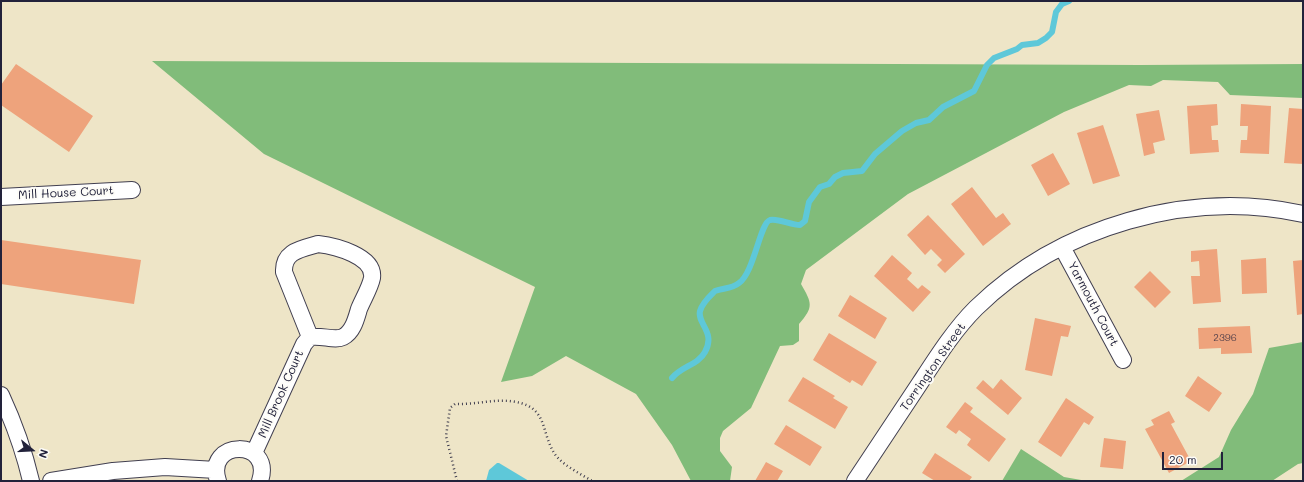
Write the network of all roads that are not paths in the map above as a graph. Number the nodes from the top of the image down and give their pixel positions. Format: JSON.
{"nodes":[{"id":1,"x":132,"y":190,"type":"dead end"},
{"id":2,"x":1,"y":198,"type":"edge"},
{"id":3,"x":1303,"y":214,"type":"edge"},
{"id":4,"x":1062,"y":247,"type":"junction"},
{"id":5,"x":310,"y":337,"type":"junction"},
{"id":6,"x":1123,"y":360,"type":"dead end"},
{"id":7,"x":1,"y":395,"type":"edge"},
{"id":8,"x":254,"y":454,"type":"junction"},
{"id":9,"x":217,"y":475,"type":"edge"},
{"id":10,"x":31,"y":481,"type":"edge"},
{"id":11,"x":51,"y":481,"type":"edge"},
{"id":12,"x":260,"y":481,"type":"edge"},
{"id":13,"x":855,"y":481,"type":"edge"}],
"edges":[{"from":1,"to":2,"type":"street","name":"Mill House Court"},
{"from":3,"to":4,"type":"street","name":"Torrington Street"},
{"from":4,"to":6,"type":"street","name":"Yarmouth Court"},
{"from":4,"to":13,"type":"street","name":"Torrington Street"},
{"from":5,"to":5,"type":"street","name":"Mill Brook Court"},
{"from":5,"to":8,"type":"street","name":"Mill Brook Court"},
{"from":7,"to":10,"type":"street"},
{"from":8,"to":9,"type":"street","name":"Mill Brook Court"},
{"from":8,"to":12,"type":"street","name":"Mill Brook Court"},
{"from":9,"to":11,"type":"street","name":"Mill Brook Court"}]}
